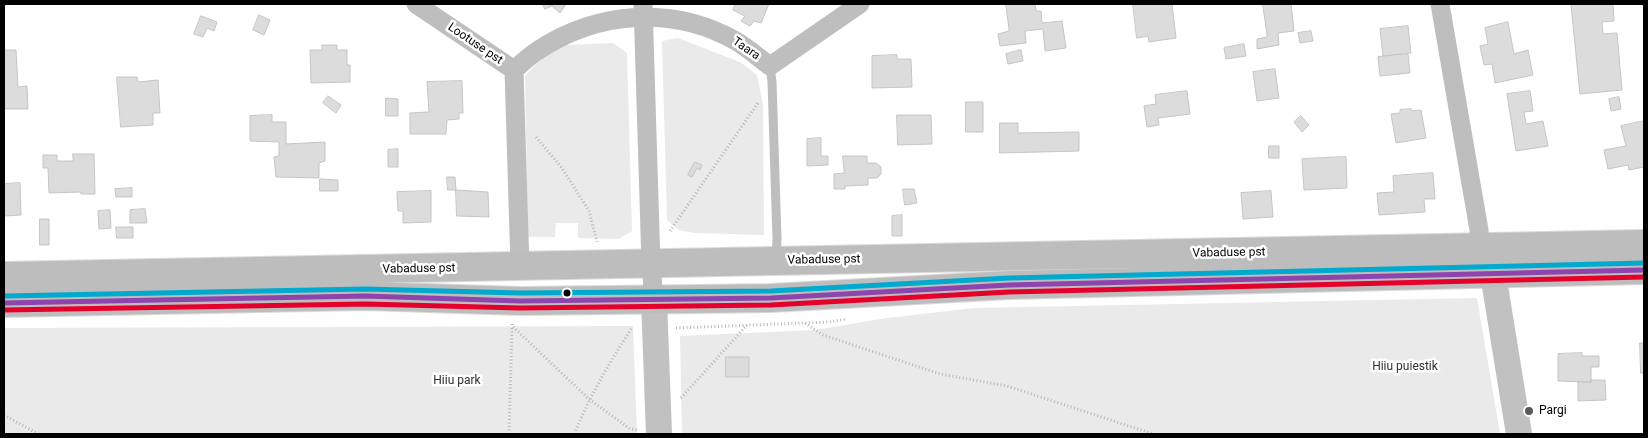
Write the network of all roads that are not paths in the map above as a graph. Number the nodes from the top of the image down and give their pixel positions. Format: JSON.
{"nodes":[{"id":1,"x":416,"y":4,"type":"edge"},
{"id":2,"x":860,"y":4,"type":"edge"},
{"id":3,"x":1440,"y":4,"type":"edge"},
{"id":4,"x":644,"y":10,"type":"edge"},
{"id":5,"x":514,"y":70,"type":"junction"},
{"id":6,"x":771,"y":74,"type":"junction"},
{"id":7,"x":1644,"y":244,"type":"edge"},
{"id":8,"x":1480,"y":248,"type":"junction"},
{"id":9,"x":776,"y":261,"type":"junction"},
{"id":10,"x":651,"y":264,"type":"junction"},
{"id":11,"x":520,"y":267,"type":"junction"},
{"id":12,"x":1644,"y":270,"type":"edge"},
{"id":13,"x":1493,"y":274,"type":"junction"},
{"id":14,"x":4,"y":276,"type":"edge"},
{"id":15,"x":654,"y":300,"type":"junction"},
{"id":16,"x":4,"y":303,"type":"edge"},
{"id":17,"x":651,"y":432,"type":"edge"},
{"id":18,"x":1519,"y":434,"type":"edge"}],
"edges":[{"from":1,"to":5,"type":"street","name":"Lootuse pst"},
{"from":2,"to":6,"type":"street","name":"Taara"},
{"from":3,"to":8,"type":"street"},
{"from":4,"to":5,"type":"street","name":"Lootuse pst"},
{"from":4,"to":6,"type":"street","name":"Taara"},
{"from":4,"to":10,"type":"street"},
{"from":5,"to":11,"type":"street"},
{"from":6,"to":9,"type":"lane"},
{"from":7,"to":8,"type":"highway","name":"Vabaduse pst"},
{"from":8,"to":9,"type":"highway","name":"Vabaduse pst"},
{"from":8,"to":13,"type":"street"},
{"from":9,"to":10,"type":"highway","name":"Vabaduse pst"},
{"from":10,"to":11,"type":"highway","name":"Vabaduse pst"},
{"from":10,"to":15,"type":"street"},
{"from":11,"to":14,"type":"highway","name":"Vabaduse pst"},
{"from":12,"to":13,"type":"highway"},
{"from":13,"to":15,"type":"highway"},
{"from":13,"to":18,"type":"street"},
{"from":15,"to":16,"type":"highway"},
{"from":15,"to":17,"type":"street"}]}
